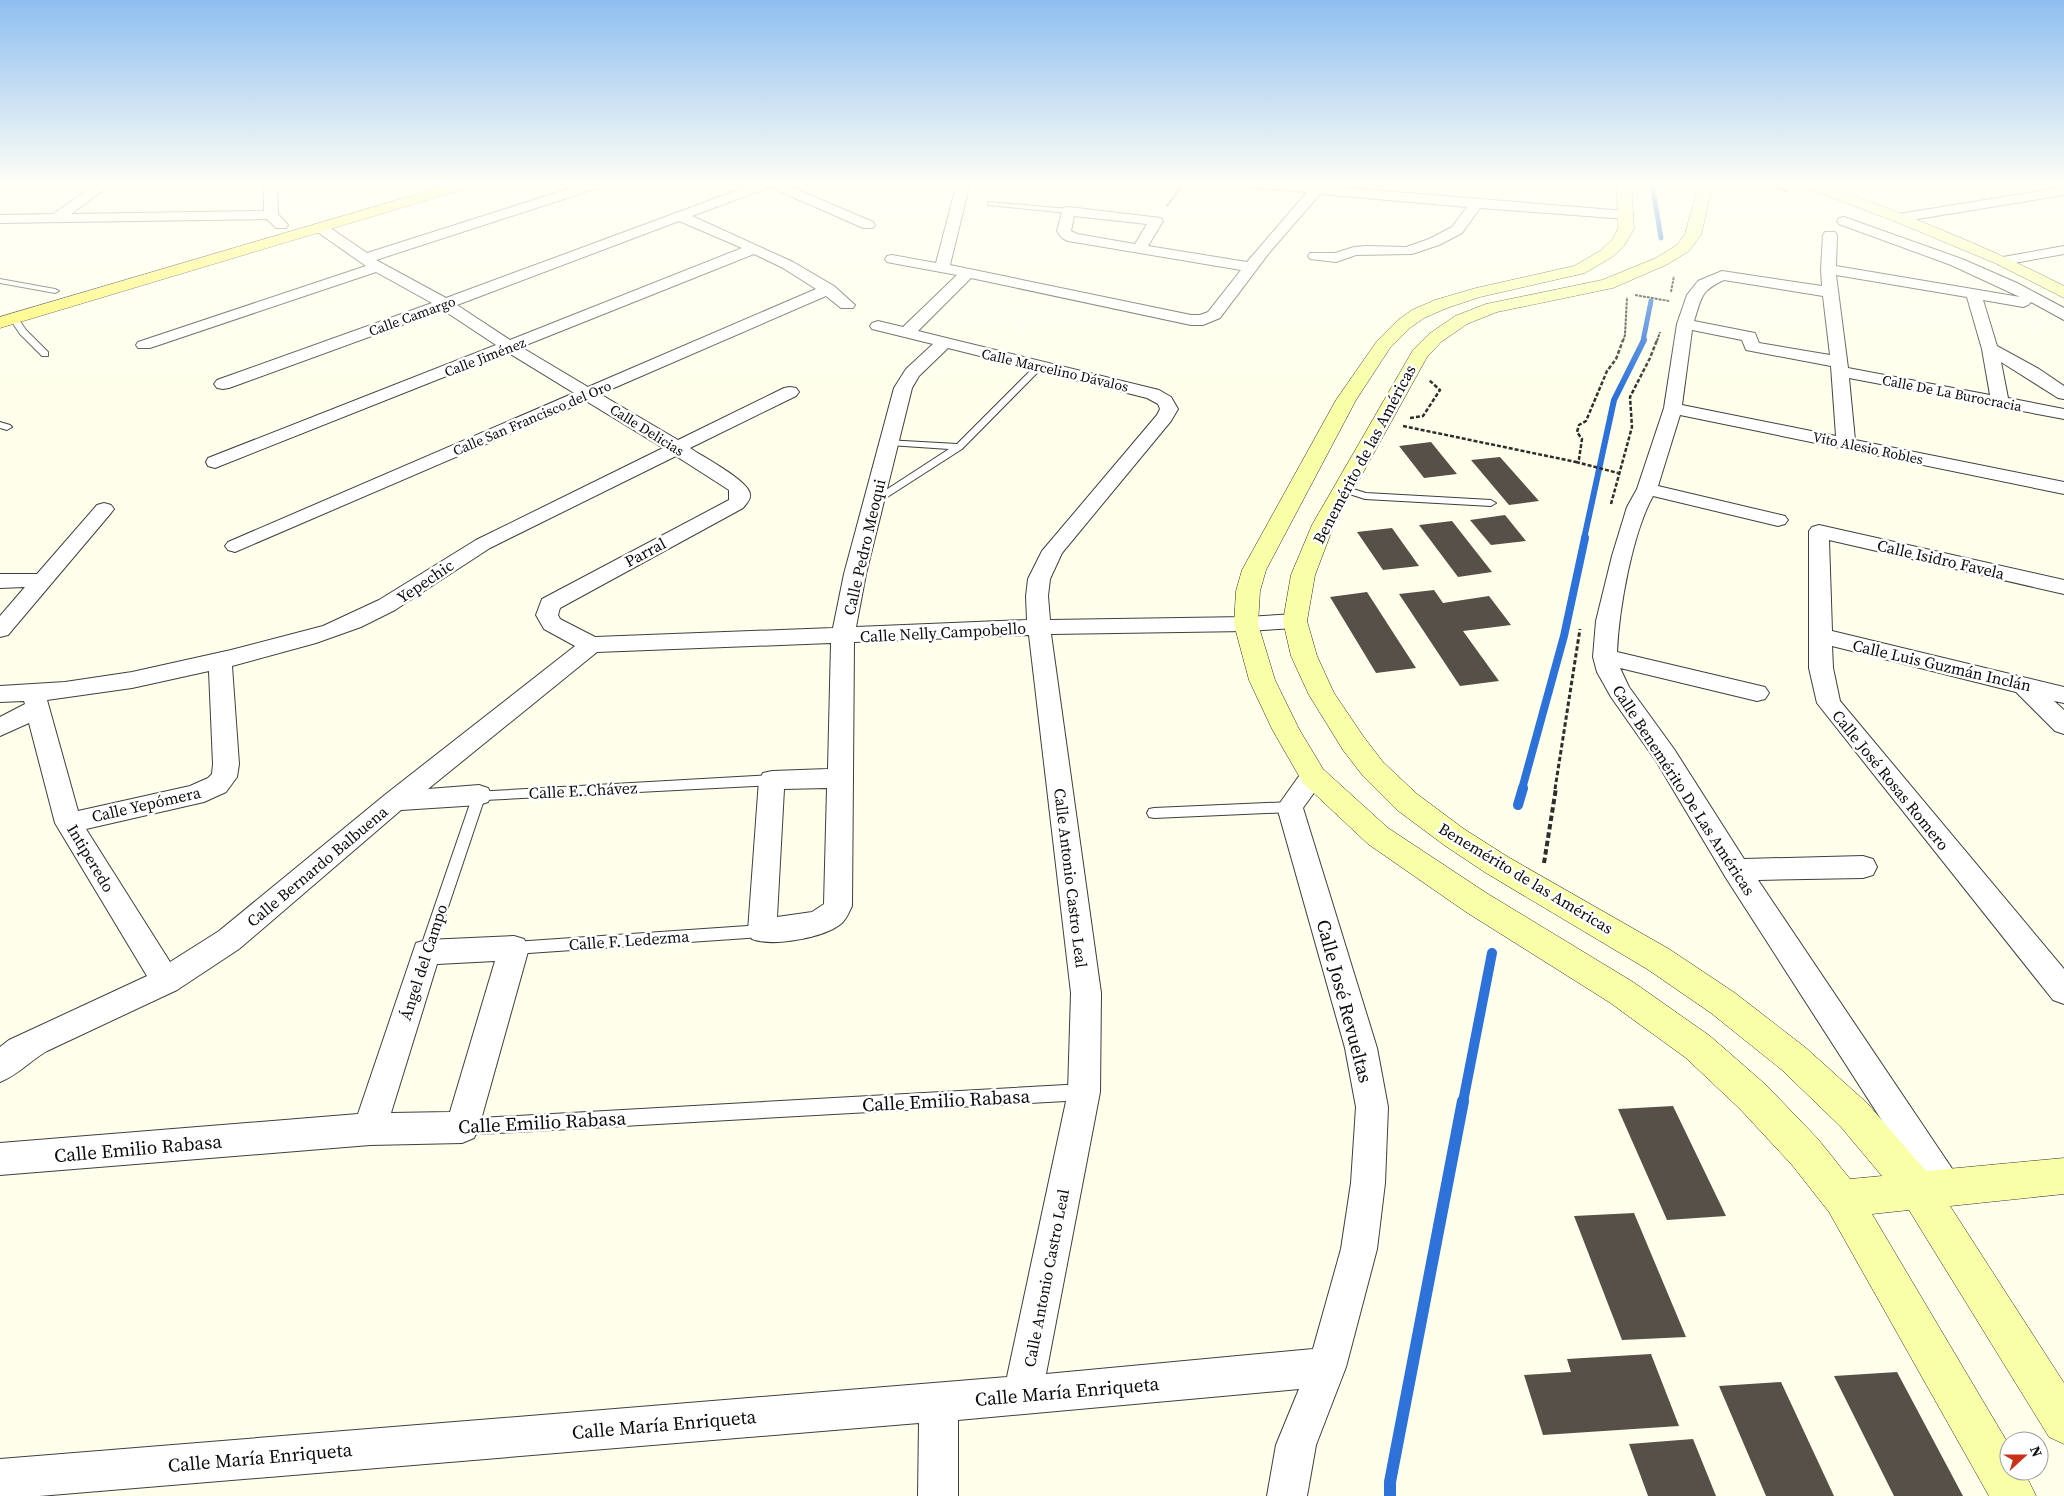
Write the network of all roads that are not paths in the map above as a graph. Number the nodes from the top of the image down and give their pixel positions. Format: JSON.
{"nodes":[{"id":1,"x":174,"y":253,"type":"edge"},
{"id":2,"x":237,"y":253,"type":"edge"},
{"id":3,"x":357,"y":253,"type":"edge"},
{"id":4,"x":401,"y":253,"type":"edge"},
{"id":5,"x":581,"y":253,"type":"edge"},
{"id":6,"x":745,"y":253,"type":"edge"},
{"id":7,"x":761,"y":253,"type":"edge"},
{"id":8,"x":946,"y":253,"type":"edge"},
{"id":9,"x":1168,"y":253,"type":"edge"},
{"id":10,"x":1262,"y":253,"type":"edge"},
{"id":11,"x":1349,"y":253,"type":"edge"},
{"id":12,"x":1674,"y":253,"type":"edge"},
{"id":13,"x":1829,"y":253,"type":"edge"},
{"id":14,"x":1933,"y":253,"type":"edge"},
{"id":15,"x":1983,"y":253,"type":"edge"},
{"id":16,"x":2048,"y":253,"type":"edge"},
{"id":17,"x":1606,"y":254,"type":"joint"},
{"id":18,"x":1315,"y":256,"type":"dead end"},
{"id":19,"x":892,"y":259,"type":"dead end"},
{"id":20,"x":2003,"y":261,"type":"junction"},
{"id":21,"x":372,"y":263,"type":"junction"},
{"id":22,"x":1252,"y":267,"type":"junction"},
{"id":23,"x":942,"y":268,"type":"junction"},
{"id":24,"x":1646,"y":269,"type":"junction"},
{"id":25,"x":1579,"y":270,"type":"junction"},
{"id":26,"x":1828,"y":270,"type":"junction"},
{"id":27,"x":968,"y":273,"type":"junction"},
{"id":28,"x":0,"y":281,"type":"edge"},
{"id":29,"x":829,"y":289,"type":"junction"},
{"id":30,"x":55,"y":291,"type":"junction"},
{"id":31,"x":1830,"y":292,"type":"junction"},
{"id":32,"x":1974,"y":294,"type":"junction"},
{"id":33,"x":2064,"y":294,"type":"edge"},
{"id":34,"x":445,"y":304,"type":"junction"},
{"id":35,"x":847,"y":306,"type":"dead end"},
{"id":36,"x":0,"y":307,"type":"edge"},
{"id":37,"x":2057,"y":307,"type":"edge"},
{"id":38,"x":2064,"y":315,"type":"edge"},
{"id":39,"x":7,"y":321,"type":"edge"},
{"id":40,"x":1685,"y":324,"type":"junction"},
{"id":41,"x":878,"y":326,"type":"dead end"},
{"id":42,"x":907,"y":332,"type":"junction"},
{"id":43,"x":944,"y":343,"type":"junction"},
{"id":44,"x":144,"y":344,"type":"dead end"},
{"id":45,"x":1383,"y":345,"type":"junction"},
{"id":46,"x":510,"y":347,"type":"junction"},
{"id":47,"x":1990,"y":349,"type":"junction"},
{"id":48,"x":45,"y":354,"type":"dead end"},
{"id":49,"x":1419,"y":354,"type":"junction"},
{"id":50,"x":1839,"y":366,"type":"junction"},
{"id":51,"x":1040,"y":367,"type":"junction"},
{"id":52,"x":224,"y":384,"type":"dead end"},
{"id":53,"x":790,"y":392,"type":"dead end"},
{"id":54,"x":588,"y":394,"type":"junction"},
{"id":55,"x":2064,"y":394,"type":"edge"},
{"id":56,"x":1165,"y":401,"type":"joint"},
{"id":57,"x":2000,"y":402,"type":"junction"},
{"id":58,"x":1673,"y":408,"type":"junction"},
{"id":59,"x":2064,"y":414,"type":"edge"},
{"id":60,"x":889,"y":442,"type":"junction"},
{"id":61,"x":1846,"y":444,"type":"junction"},
{"id":62,"x":959,"y":447,"type":"junction"},
{"id":63,"x":677,"y":448,"type":"junction"},
{"id":64,"x":215,"y":462,"type":"dead end"},
{"id":65,"x":2064,"y":488,"type":"edge"},
{"id":66,"x":1343,"y":489,"type":"junction"},
{"id":67,"x":1647,"y":489,"type":"junction"},
{"id":68,"x":740,"y":494,"type":"joint"},
{"id":69,"x":875,"y":501,"type":"junction"},
{"id":70,"x":1491,"y":503,"type":"dead end"},
{"id":71,"x":104,"y":509,"type":"dead end"},
{"id":72,"x":1778,"y":520,"type":"dead end"},
{"id":73,"x":1819,"y":531,"type":"joint"},
{"id":74,"x":235,"y":546,"type":"dead end"},
{"id":75,"x":43,"y":580,"type":"junction"},
{"id":76,"x":0,"y":581,"type":"edge"},
{"id":77,"x":2064,"y":587,"type":"edge"},
{"id":78,"x":1295,"y":621,"type":"junction"},
{"id":79,"x":1246,"y":624,"type":"junction"},
{"id":80,"x":1039,"y":627,"type":"junction"},
{"id":81,"x":0,"y":630,"type":"edge"},
{"id":82,"x":843,"y":636,"type":"junction"},
{"id":83,"x":1820,"y":636,"type":"junction"},
{"id":84,"x":591,"y":645,"type":"junction"},
{"id":85,"x":1605,"y":657,"type":"junction"},
{"id":86,"x":220,"y":661,"type":"junction"},
{"id":87,"x":2024,"y":685,"type":"junction"},
{"id":88,"x":0,"y":694,"type":"edge"},
{"id":89,"x":1758,"y":694,"type":"dead end"},
{"id":90,"x":2064,"y":695,"type":"edge"},
{"id":91,"x":36,"y":701,"type":"junction"},
{"id":92,"x":2064,"y":725,"type":"edge"},
{"id":93,"x":0,"y":727,"type":"edge"},
{"id":94,"x":1313,"y":776,"type":"junction"},
{"id":95,"x":841,"y":778,"type":"junction"},
{"id":96,"x":772,"y":780,"type":"junction"},
{"id":97,"x":479,"y":795,"type":"junction"},
{"id":98,"x":395,"y":801,"type":"junction"},
{"id":99,"x":1290,"y":807,"type":"junction"},
{"id":100,"x":1154,"y":813,"type":"dead end"},
{"id":101,"x":68,"y":823,"type":"junction"},
{"id":102,"x":1863,"y":867,"type":"dead end"},
{"id":103,"x":1736,"y":870,"type":"junction"},
{"id":104,"x":830,"y":917,"type":"joint"},
{"id":105,"x":762,"y":931,"type":"junction"},
{"id":106,"x":514,"y":948,"type":"junction"},
{"id":107,"x":426,"y":952,"type":"junction"},
{"id":108,"x":166,"y":981,"type":"junction"},
{"id":109,"x":2064,"y":991,"type":"edge"},
{"id":110,"x":10,"y":1058,"type":"edge"},
{"id":111,"x":1084,"y":1092,"type":"junction"},
{"id":112,"x":462,"y":1127,"type":"junction"},
{"id":113,"x":370,"y":1129,"type":"junction"},
{"id":114,"x":0,"y":1159,"type":"edge"},
{"id":115,"x":2064,"y":1176,"type":"edge"},
{"id":116,"x":1931,"y":1189,"type":"junction"},
{"id":117,"x":1842,"y":1200,"type":"junction"},
{"id":118,"x":1328,"y":1367,"type":"junction"},
{"id":119,"x":1023,"y":1395,"type":"junction"},
{"id":120,"x":939,"y":1402,"type":"junction"},
{"id":121,"x":2064,"y":1422,"type":"edge"},
{"id":122,"x":0,"y":1479,"type":"edge"},
{"id":123,"x":938,"y":1496,"type":"edge"},
{"id":124,"x":1287,"y":1496,"type":"edge"},
{"id":125,"x":2014,"y":1496,"type":"edge"}],
"edges":[{"from":1,"to":30,"type":"main road"},
{"from":2,"to":39,"type":"main road"},
{"from":3,"to":21,"type":"street","name":"Calle Delicias"},
{"from":4,"to":21,"type":"street"},
{"from":5,"to":34,"type":"street","name":"Calle Camargo"},
{"from":6,"to":46,"type":"street","name":"Calle Jiménez"},
{"from":7,"to":29,"type":"street"},
{"from":8,"to":23,"type":"street"},
{"from":9,"to":22,"type":"street"},
{"from":10,"to":22,"type":"street"},
{"from":11,"to":18,"type":"street"},
{"from":12,"to":24,"type":"street","name":"Benemérito de las Américas"},
{"from":13,"to":26,"type":"street"},
{"from":14,"to":37,"type":"street"},
{"from":15,"to":20,"type":"street"},
{"from":16,"to":20,"type":"street"},
{"from":17,"to":24,"type":"street"},
{"from":17,"to":25,"type":"street"},
{"from":19,"to":23,"type":"street"},
{"from":20,"to":33,"type":"street"},
{"from":21,"to":34,"type":"street","name":"Calle Delicias"},
{"from":21,"to":44,"type":"street"},
{"from":22,"to":27,"type":"street"},
{"from":23,"to":27,"type":"street"},
{"from":24,"to":25,"type":"street"},
{"from":24,"to":49,"type":"street","name":"Benemérito de las Américas"},
{"from":25,"to":45,"type":"street"},
{"from":26,"to":31,"type":"street"},
{"from":26,"to":32,"type":"street"},
{"from":27,"to":42,"type":"street"},
{"from":28,"to":30,"type":"lane"},
{"from":29,"to":35,"type":"street"},
{"from":29,"to":54,"type":"street","name":"Calle San Francisco del Oro"},
{"from":30,"to":36,"type":"main road"},
{"from":31,"to":40,"type":"street","name":"Calle Benemérito De Las Américas"},
{"from":31,"to":50,"type":"street"},
{"from":32,"to":37,"type":"street"},
{"from":32,"to":47,"type":"street"},
{"from":34,"to":46,"type":"street","name":"Calle Delicias"},
{"from":34,"to":52,"type":"street","name":"Calle Camargo"},
{"from":37,"to":38,"type":"street"},
{"from":39,"to":48,"type":"lane"},
{"from":40,"to":50,"type":"street","name":"Calle De La Burocracia"},
{"from":40,"to":58,"type":"street","name":"Calle Benemérito De Las Américas"},
{"from":41,"to":42,"type":"street","name":"Calle Marcelino Dávalos"},
{"from":42,"to":43,"type":"street","name":"Calle Marcelino Dávalos"},
{"from":43,"to":51,"type":"street","name":"Calle Marcelino Dávalos"},
{"from":43,"to":60,"type":"street","name":"Calle Pedro Meoqui"},
{"from":45,"to":49,"type":"street"},
{"from":45,"to":79,"type":"street"},
{"from":46,"to":54,"type":"street","name":"Calle Delicias"},
{"from":46,"to":64,"type":"street","name":"Calle Jiménez"},
{"from":47,"to":55,"type":"street"},
{"from":47,"to":57,"type":"street"},
{"from":49,"to":66,"type":"street","name":"Benemérito de las Américas"},
{"from":50,"to":57,"type":"street","name":"Calle De La Burocracia"},
{"from":50,"to":61,"type":"street"},
{"from":51,"to":56,"type":"street","name":"Calle Marcelino Dávalos"},
{"from":51,"to":62,"type":"lane"},
{"from":53,"to":63,"type":"street","name":"Yepechic"},
{"from":54,"to":63,"type":"street","name":"Calle Delicias"},
{"from":54,"to":74,"type":"street","name":"Calle San Francisco del Oro"},
{"from":56,"to":80,"type":"street","name":"Calle Antonio Castro Leal"},
{"from":57,"to":59,"type":"street","name":"Calle De La Burocracia"},
{"from":58,"to":61,"type":"street","name":"Vito Alesio Robles"},
{"from":58,"to":67,"type":"street","name":"Calle Benemérito De Las Américas"},
{"from":60,"to":62,"type":"lane"},
{"from":60,"to":69,"type":"street","name":"Calle Pedro Meoqui"},
{"from":61,"to":65,"type":"street","name":"Vito Alesio Robles"},
{"from":62,"to":69,"type":"lane"},
{"from":63,"to":68,"type":"street","name":"Calle Delicias"},
{"from":63,"to":86,"type":"street","name":"Yepechic"},
{"from":66,"to":70,"type":"lane"},
{"from":66,"to":78,"type":"street","name":"Benemérito de las Américas"},
{"from":67,"to":72,"type":"street"},
{"from":67,"to":85,"type":"street","name":"Calle Benemérito De Las Américas"},
{"from":68,"to":84,"type":"street","name":"Parral"},
{"from":69,"to":82,"type":"street","name":"Calle Pedro Meoqui"},
{"from":71,"to":75,"type":"street"},
{"from":73,"to":77,"type":"street","name":"Calle Isidro Favela"},
{"from":73,"to":83,"type":"street","name":"Calle José Rosas Romero"},
{"from":75,"to":76,"type":"street"},
{"from":75,"to":81,"type":"street"},
{"from":78,"to":79,"type":"street","name":"Calle Nelly Campobello"},
{"from":78,"to":116,"type":"street","name":"Benemérito de las Américas"},
{"from":79,"to":80,"type":"street","name":"Calle Nelly Campobello"},
{"from":79,"to":94,"type":"street"},
{"from":80,"to":82,"type":"street","name":"Calle Nelly Campobello"},
{"from":80,"to":111,"type":"street","name":"Calle Antonio Castro Leal"},
{"from":82,"to":84,"type":"street","name":"Calle Nelly Campobello"},
{"from":82,"to":95,"type":"street","name":"Calle Pedro Meoqui"},
{"from":83,"to":87,"type":"street","name":"Calle Luis Guzmán Inclán"},
{"from":83,"to":109,"type":"street","name":"Calle José Rosas Romero"},
{"from":84,"to":98,"type":"street","name":"Calle Bernardo Balbuena"},
{"from":85,"to":89,"type":"street"},
{"from":85,"to":103,"type":"street","name":"Calle Benemérito De Las Américas"},
{"from":86,"to":91,"type":"street","name":"Yepechic"},
{"from":86,"to":101,"type":"street","name":"Calle Yepómera"},
{"from":87,"to":90,"type":"street","name":"Calle Luis Guzmán Inclán"},
{"from":87,"to":92,"type":"street"},
{"from":88,"to":91,"type":"street"},
{"from":91,"to":93,"type":"street"},
{"from":91,"to":101,"type":"street","name":"Intiperedo"},
{"from":94,"to":99,"type":"street"},
{"from":94,"to":117,"type":"street"},
{"from":95,"to":96,"type":"street","name":"Calle E. Chávez"},
{"from":95,"to":104,"type":"street","name":"Calle Pedro Meoqui"},
{"from":96,"to":97,"type":"lane","name":"Calle E. Chávez"},
{"from":96,"to":105,"type":"street"},
{"from":97,"to":98,"type":"street","name":"Calle E. Chávez"},
{"from":97,"to":107,"type":"lane","name":"Ángel del Campo"},
{"from":98,"to":108,"type":"street","name":"Calle Bernardo Balbuena"},
{"from":99,"to":100,"type":"lane"},
{"from":99,"to":118,"type":"street","name":"Calle José Revueltas"},
{"from":101,"to":108,"type":"street","name":"Intiperedo"},
{"from":102,"to":103,"type":"street"},
{"from":103,"to":116,"type":"street","name":"Calle Benemérito De Las Américas"},
{"from":104,"to":105,"type":"street","name":"Calle F. Ledezma"},
{"from":105,"to":106,"type":"lane","name":"Calle F. Ledezma"},
{"from":106,"to":107,"type":"street","name":"Calle F. Ledezma"},
{"from":106,"to":112,"type":"street"},
{"from":107,"to":113,"type":"street","name":"Ángel del Campo"},
{"from":108,"to":110,"type":"street","name":"Calle Bernardo Balbuena"},
{"from":111,"to":112,"type":"lane","name":"Calle Emilio Rabasa"},
{"from":111,"to":119,"type":"street","name":"Calle Antonio Castro Leal"},
{"from":112,"to":113,"type":"street","name":"Calle Emilio Rabasa"},
{"from":113,"to":114,"type":"street","name":"Calle Emilio Rabasa"},
{"from":115,"to":116,"type":"street"},
{"from":116,"to":117,"type":"street"},
{"from":116,"to":121,"type":"street"},
{"from":117,"to":125,"type":"street"},
{"from":118,"to":119,"type":"street","name":"Calle María Enriqueta"},
{"from":118,"to":124,"type":"street","name":"Calle José Revueltas"},
{"from":119,"to":120,"type":"street","name":"Calle María Enriqueta"},
{"from":120,"to":122,"type":"street","name":"Calle María Enriqueta"},
{"from":120,"to":123,"type":"street"}]}
